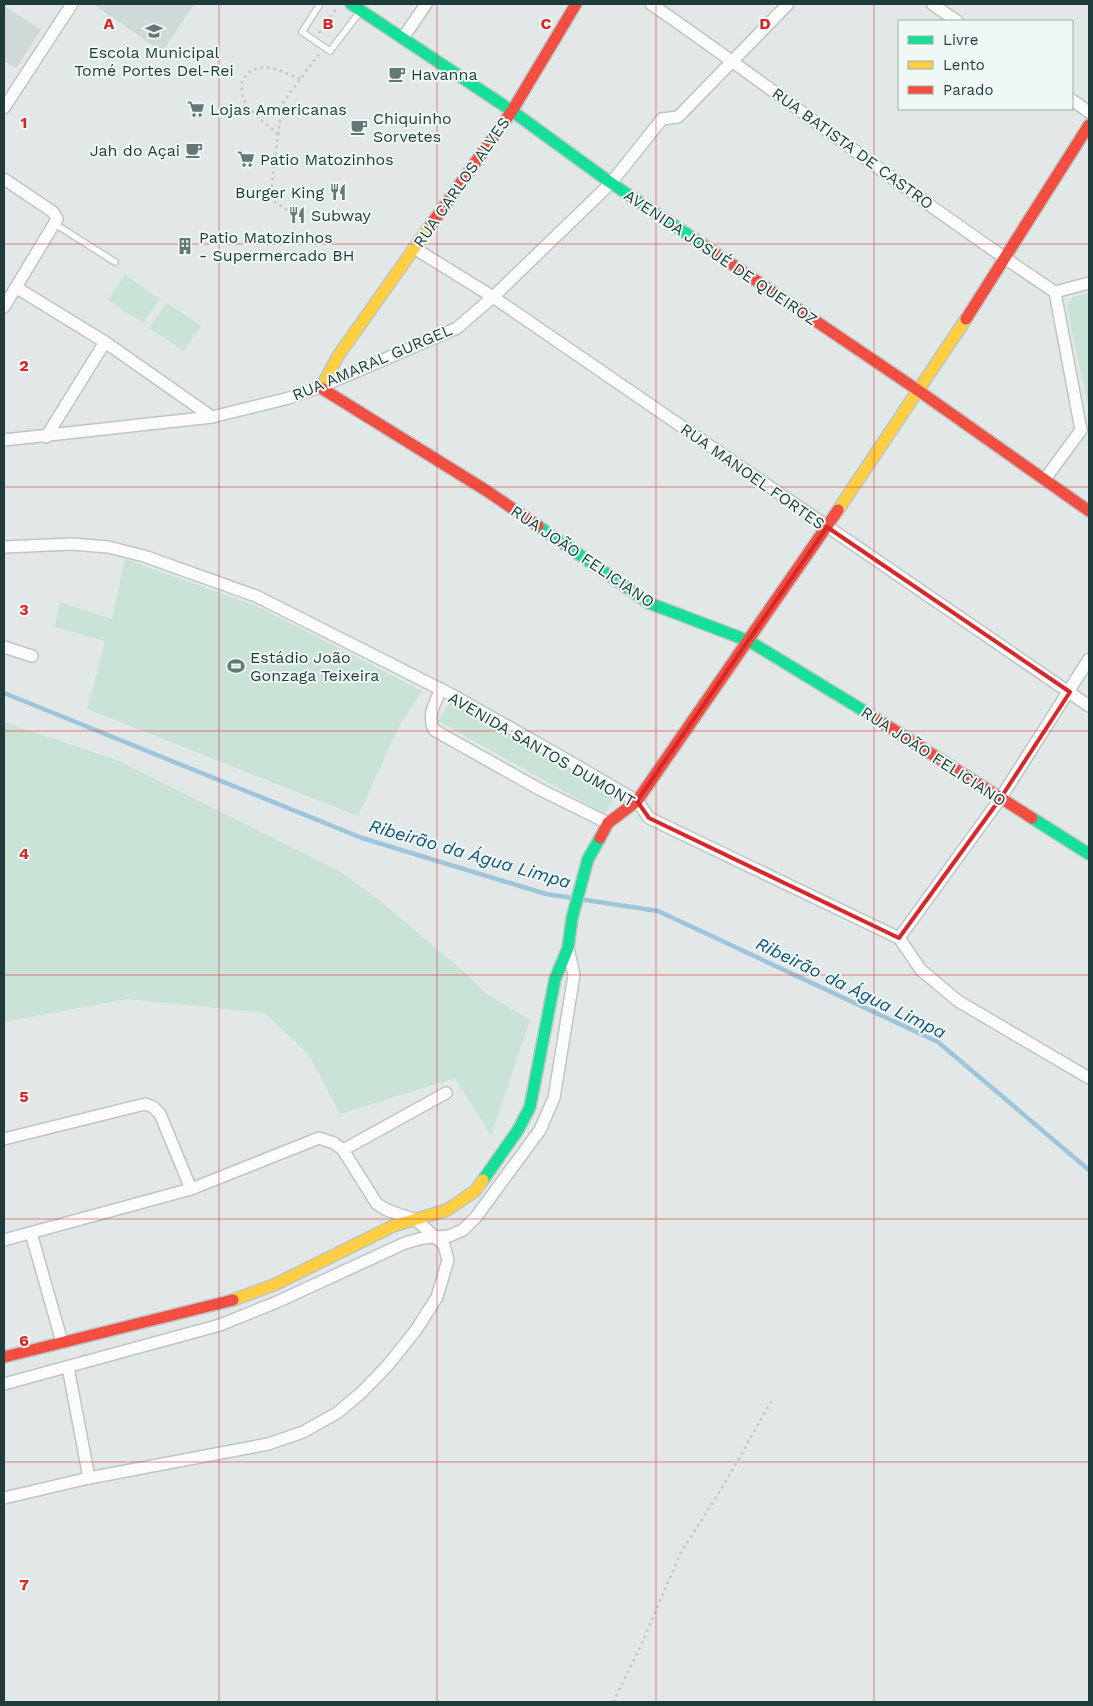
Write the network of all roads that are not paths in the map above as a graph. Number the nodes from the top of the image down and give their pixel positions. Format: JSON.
{"nodes":[{"id":1,"x":72,"y":4,"type":"edge"},
{"id":2,"x":320,"y":4,"type":"edge"},
{"id":3,"x":426,"y":4,"type":"edge"},
{"id":4,"x":576,"y":4,"type":"edge"},
{"id":5,"x":651,"y":4,"type":"edge"},
{"id":6,"x":788,"y":4,"type":"edge"},
{"id":7,"x":932,"y":4,"type":"edge"},
{"id":8,"x":356,"y":7,"type":"edge"},
{"id":9,"x":956,"y":20,"type":"edge"},
{"id":10,"x":403,"y":38,"type":"junction"},
{"id":11,"x":733,"y":60,"type":"junction"},
{"id":12,"x":1073,"y":101,"type":"edge"},
{"id":13,"x":4,"y":108,"type":"edge"},
{"id":14,"x":512,"y":111,"type":"junction"},
{"id":15,"x":1089,"y":112,"type":"edge"},
{"id":16,"x":1089,"y":125,"type":"edge"},
{"id":17,"x":4,"y":179,"type":"edge"},
{"id":18,"x":611,"y":183,"type":"junction"},
{"id":19,"x":55,"y":224,"type":"junction"},
{"id":20,"x":414,"y":248,"type":"junction"},
{"id":21,"x":1006,"y":259,"type":"junction"},
{"id":22,"x":116,"y":262,"type":"dead end"},
{"id":23,"x":1089,"y":283,"type":"edge"},
{"id":24,"x":17,"y":288,"type":"junction"},
{"id":25,"x":1055,"y":292,"type":"junction"},
{"id":26,"x":493,"y":297,"type":"junction"},
{"id":27,"x":4,"y":307,"type":"edge"},
{"id":28,"x":105,"y":342,"type":"junction"},
{"id":29,"x":320,"y":387,"type":"junction"},
{"id":30,"x":919,"y":391,"type":"junction"},
{"id":31,"x":212,"y":417,"type":"junction"},
{"id":32,"x":1085,"y":429,"type":"edge"},
{"id":33,"x":46,"y":437,"type":"junction"},
{"id":34,"x":4,"y":440,"type":"edge"},
{"id":35,"x":1045,"y":479,"type":"junction"},
{"id":36,"x":1089,"y":511,"type":"edge"},
{"id":37,"x":827,"y":527,"type":"junction"},
{"id":38,"x":4,"y":546,"type":"edge"},
{"id":39,"x":749,"y":641,"type":"junction"},
{"id":40,"x":4,"y":647,"type":"edge"},
{"id":41,"x":32,"y":656,"type":"dead end"},
{"id":42,"x":1089,"y":659,"type":"edge"},
{"id":43,"x":441,"y":690,"type":"junction"},
{"id":44,"x":1070,"y":692,"type":"junction"},
{"id":45,"x":1089,"y":706,"type":"edge"},
{"id":46,"x":1000,"y":799,"type":"junction"},
{"id":47,"x":637,"y":800,"type":"junction"},
{"id":48,"x":608,"y":823,"type":"junction"},
{"id":49,"x":1089,"y":854,"type":"edge"},
{"id":50,"x":899,"y":938,"type":"junction"},
{"id":51,"x":568,"y":948,"type":"junction"},
{"id":52,"x":1088,"y":1075,"type":"edge"},
{"id":53,"x":446,"y":1093,"type":"dead end"},
{"id":54,"x":4,"y":1139,"type":"edge"},
{"id":55,"x":343,"y":1150,"type":"junction"},
{"id":56,"x":191,"y":1189,"type":"junction"},
{"id":57,"x":416,"y":1220,"type":"junction"},
{"id":58,"x":31,"y":1233,"type":"junction"},
{"id":59,"x":437,"y":1236,"type":"junction"},
{"id":60,"x":4,"y":1240,"type":"edge"},
{"id":61,"x":62,"y":1342,"type":"junction"},
{"id":62,"x":4,"y":1357,"type":"edge"},
{"id":63,"x":68,"y":1367,"type":"junction"},
{"id":64,"x":4,"y":1384,"type":"edge"},
{"id":65,"x":89,"y":1478,"type":"junction"},
{"id":66,"x":4,"y":1498,"type":"edge"}],
"edges":[{"from":1,"to":13,"type":"street"},
{"from":2,"to":8,"type":"lane"},
{"from":3,"to":10,"type":"street"},
{"from":4,"to":14,"type":"street","name":"RUA CARLOS ALVES"},
{"from":5,"to":11,"type":"street","name":"RUA BATISTA DE CASTRO"},
{"from":6,"to":11,"type":"street","name":"RUA AMARAL GURGEL"},
{"from":7,"to":9,"type":"street"},
{"from":8,"to":10,"type":"street","name":"AVENIDA JOSUÉ DE QUEIROZ"},
{"from":10,"to":14,"type":"street","name":"AVENIDA JOSUÉ DE QUEIROZ"},
{"from":11,"to":18,"type":"street","name":"RUA AMARAL GURGEL"},
{"from":11,"to":21,"type":"street","name":"RUA BATISTA DE CASTRO"},
{"from":12,"to":15,"type":"street"},
{"from":14,"to":18,"type":"street","name":"AVENIDA JOSUÉ DE QUEIROZ"},
{"from":14,"to":20,"type":"street","name":"RUA CARLOS ALVES"},
{"from":16,"to":21,"type":"street"},
{"from":17,"to":19,"type":"street"},
{"from":18,"to":26,"type":"street","name":"RUA AMARAL GURGEL"},
{"from":18,"to":30,"type":"street","name":"AVENIDA JOSUÉ DE QUEIROZ"},
{"from":19,"to":22,"type":"lane"},
{"from":19,"to":24,"type":"street"},
{"from":20,"to":26,"type":"street","name":"RUA MANOEL FORTES"},
{"from":20,"to":29,"type":"street","name":"RUA CARLOS ALVES"},
{"from":21,"to":25,"type":"street","name":"RUA BATISTA DE CASTRO"},
{"from":21,"to":30,"type":"street"},
{"from":23,"to":25,"type":"street"},
{"from":24,"to":27,"type":"street"},
{"from":24,"to":28,"type":"street"},
{"from":25,"to":32,"type":"street"},
{"from":26,"to":29,"type":"street","name":"RUA AMARAL GURGEL"},
{"from":26,"to":37,"type":"street","name":"RUA MANOEL FORTES"},
{"from":28,"to":31,"type":"street"},
{"from":28,"to":33,"type":"street"},
{"from":29,"to":31,"type":"street","name":"RUA AMARAL GURGEL"},
{"from":29,"to":39,"type":"street","name":"RUA JOÃO FELICIANO"},
{"from":30,"to":35,"type":"street","name":"AVENIDA JOSUÉ DE QUEIROZ"},
{"from":30,"to":37,"type":"street"},
{"from":31,"to":33,"type":"street","name":"RUA AMARAL GURGEL"},
{"from":32,"to":35,"type":"street"},
{"from":33,"to":34,"type":"street","name":"RUA AMARAL GURGEL"},
{"from":35,"to":36,"type":"street","name":"AVENIDA JOSUÉ DE QUEIROZ"},
{"from":37,"to":39,"type":"street"},
{"from":37,"to":44,"type":"street","name":"RUA MANOEL FORTES"},
{"from":38,"to":43,"type":"street","name":"AVENIDA SANTOS DUMONT"},
{"from":39,"to":46,"type":"street","name":"RUA JOÃO FELICIANO"},
{"from":39,"to":47,"type":"street"},
{"from":40,"to":41,"type":"street"},
{"from":42,"to":44,"type":"street"},
{"from":43,"to":47,"type":"street","name":"AVENIDA SANTOS DUMONT"},
{"from":43,"to":48,"type":"street"},
{"from":44,"to":45,"type":"street","name":"RUA MANOEL FORTES"},
{"from":44,"to":46,"type":"street"},
{"from":46,"to":49,"type":"street","name":"RUA JOÃO FELICIANO"},
{"from":46,"to":50,"type":"street"},
{"from":47,"to":48,"type":"street"},
{"from":47,"to":50,"type":"street","name":"AVENIDA SANTOS DUMONT"},
{"from":48,"to":51,"type":"street"},
{"from":50,"to":52,"type":"street","name":"AVENIDA SANTOS DUMONT"},
{"from":51,"to":57,"type":"street"},
{"from":51,"to":59,"type":"street"},
{"from":53,"to":55,"type":"street"},
{"from":54,"to":56,"type":"street"},
{"from":55,"to":56,"type":"street"},
{"from":55,"to":57,"type":"street"},
{"from":56,"to":58,"type":"street"},
{"from":57,"to":59,"type":"street"},
{"from":57,"to":61,"type":"street"},
{"from":58,"to":60,"type":"street"},
{"from":58,"to":61,"type":"street"},
{"from":59,"to":63,"type":"street"},
{"from":59,"to":65,"type":"street"},
{"from":61,"to":62,"type":"street"},
{"from":63,"to":64,"type":"street"},
{"from":63,"to":65,"type":"street"},
{"from":65,"to":66,"type":"street"}]}
